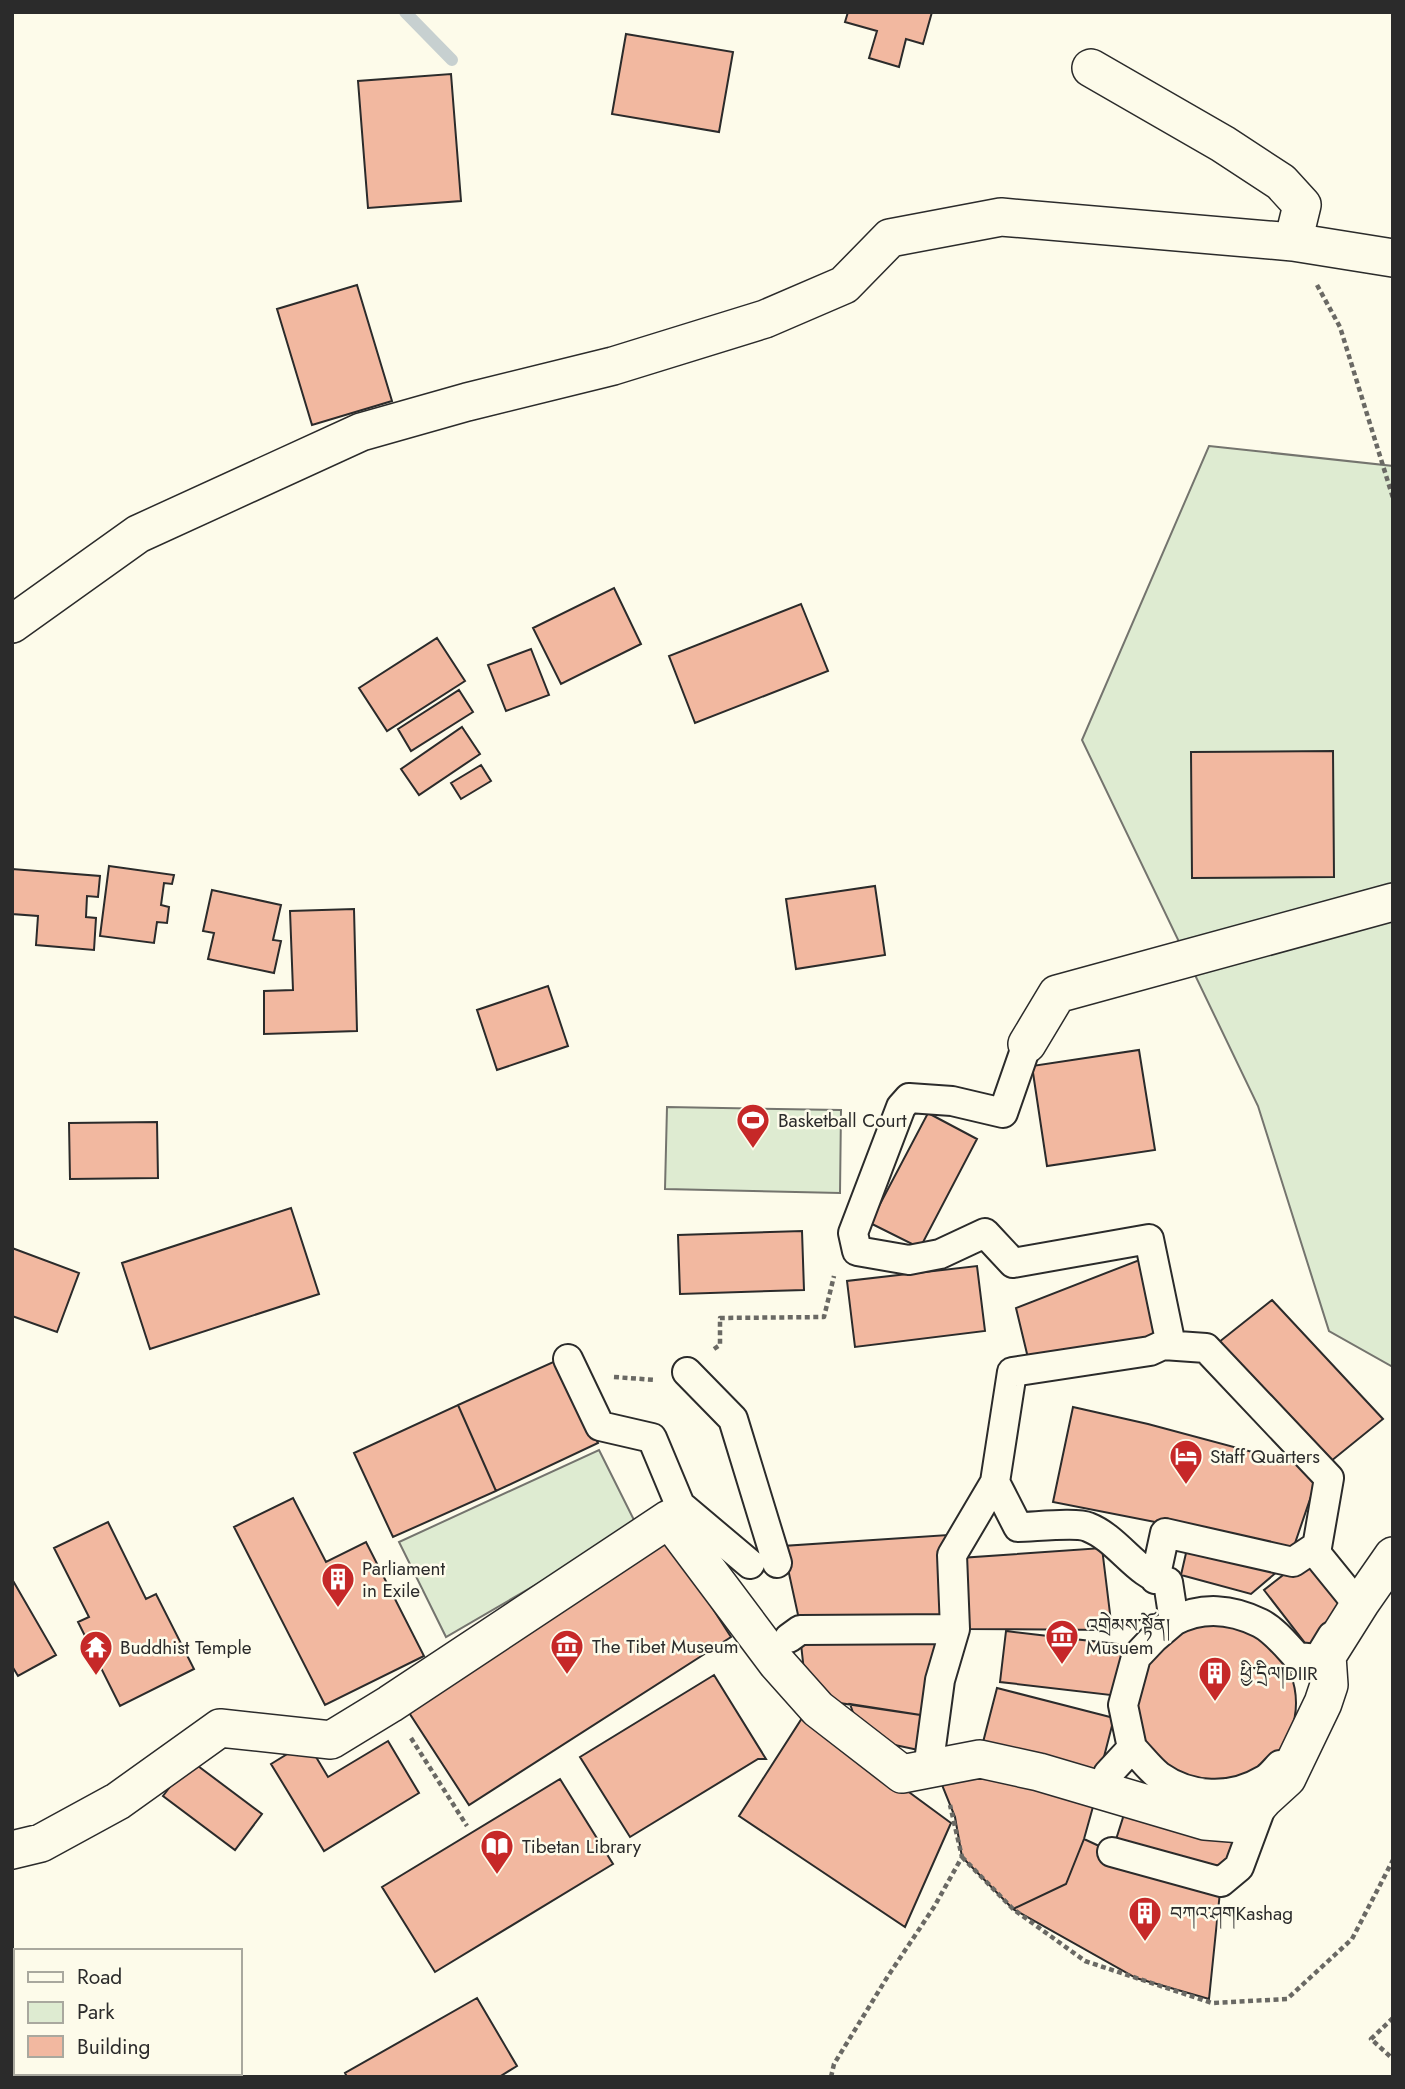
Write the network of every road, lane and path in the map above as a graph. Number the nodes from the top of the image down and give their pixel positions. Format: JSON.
{"nodes":[{"id":1,"x":1091,"y":68,"type":"dead end"},
{"id":2,"x":1293,"y":242,"type":"junction"},
{"id":3,"x":1393,"y":258,"type":"edge"},
{"id":4,"x":1393,"y":498,"type":"edge"},
{"id":5,"x":12,"y":624,"type":"edge"},
{"id":6,"x":1393,"y":902,"type":"edge"},
{"id":7,"x":1027,"y":1044,"type":"joint"},
{"id":8,"x":853,"y":1233,"type":"junction"},
{"id":9,"x":1171,"y":1345,"type":"junction"},
{"id":10,"x":568,"y":1359,"type":"joint"},
{"id":11,"x":687,"y":1373,"type":"junction"},
{"id":12,"x":995,"y":1482,"type":"junction"},
{"id":13,"x":1317,"y":1546,"type":"junction"},
{"id":14,"x":1393,"y":1556,"type":"edge"},
{"id":15,"x":1155,"y":1580,"type":"junction"},
{"id":16,"x":1356,"y":1603,"type":"junction"},
{"id":17,"x":1174,"y":1621,"type":"junction"},
{"id":18,"x":955,"y":1629,"type":"junction"},
{"id":19,"x":789,"y":1638,"type":"dead end"},
{"id":20,"x":390,"y":1704,"type":"junction"},
{"id":21,"x":1298,"y":1733,"type":"dead end"},
{"id":22,"x":1132,"y":1748,"type":"junction"},
{"id":23,"x":928,"y":1769,"type":"junction"},
{"id":24,"x":1103,"y":1790,"type":"junction"},
{"id":25,"x":1264,"y":1799,"type":"junction"},
{"id":26,"x":467,"y":1826,"type":"dead end"},
{"id":27,"x":12,"y":1850,"type":"edge"},
{"id":28,"x":1112,"y":1852,"type":"dead end"},
{"id":29,"x":962,"y":1857,"type":"junction"},
{"id":30,"x":1393,"y":1860,"type":"edge"},
{"id":31,"x":1393,"y":2018,"type":"edge"},
{"id":32,"x":1393,"y":2059,"type":"edge"},
{"id":33,"x":831,"y":2077,"type":"edge"}],
"edges":[{"from":1,"to":2,"type":"street"},
{"from":2,"to":3,"type":"street"},
{"from":2,"to":4,"type":"path"},
{"from":2,"to":5,"type":"street"},
{"from":6,"to":7,"type":"street"},
{"from":7,"to":8,"type":"street"},
{"from":8,"to":9,"type":"street"},
{"from":8,"to":11,"type":"path"},
{"from":9,"to":12,"type":"street"},
{"from":9,"to":13,"type":"street"},
{"from":10,"to":11,"type":"path"},
{"from":10,"to":11,"type":"street"},
{"from":12,"to":15,"type":"street"},
{"from":12,"to":18,"type":"street"},
{"from":13,"to":15,"type":"street"},
{"from":13,"to":16,"type":"street"},
{"from":14,"to":16,"type":"street"},
{"from":15,"to":17,"type":"street"},
{"from":16,"to":17,"type":"street"},
{"from":16,"to":25,"type":"street"},
{"from":17,"to":22,"type":"street"},
{"from":18,"to":19,"type":"street"},
{"from":18,"to":23,"type":"street"},
{"from":20,"to":23,"type":"street"},
{"from":20,"to":26,"type":"path"},
{"from":20,"to":27,"type":"street"},
{"from":21,"to":22,"type":"street"},
{"from":22,"to":24,"type":"street"},
{"from":23,"to":24,"type":"street"},
{"from":23,"to":29,"type":"path"},
{"from":24,"to":25,"type":"street"},
{"from":25,"to":28,"type":"street"},
{"from":29,"to":30,"type":"path"},
{"from":29,"to":33,"type":"path"},
{"from":31,"to":32,"type":"path"}]}
